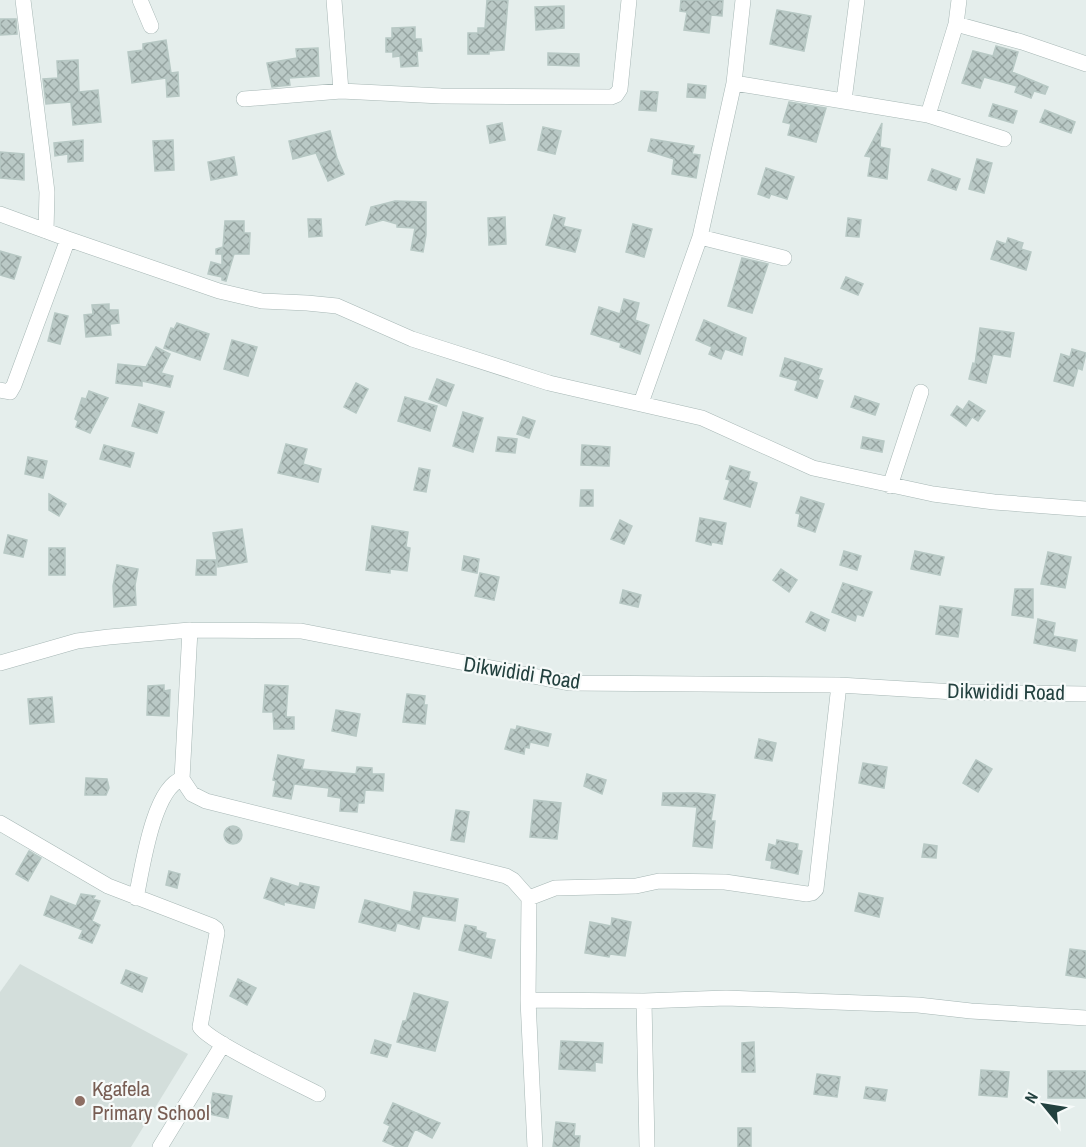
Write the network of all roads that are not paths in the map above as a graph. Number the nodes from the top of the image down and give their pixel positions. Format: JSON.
{"nodes":[{"id":1,"x":23,"y":0,"type":"edge"},
{"id":2,"x":140,"y":0,"type":"edge"},
{"id":3,"x":334,"y":0,"type":"edge"},
{"id":4,"x":629,"y":0,"type":"edge"},
{"id":5,"x":742,"y":0,"type":"edge"},
{"id":6,"x":857,"y":0,"type":"edge"},
{"id":7,"x":959,"y":0,"type":"edge"},
{"id":8,"x":956,"y":24,"type":"junction"},
{"id":9,"x":151,"y":26,"type":"dead end"},
{"id":10,"x":1086,"y":64,"type":"edge"},
{"id":11,"x":734,"y":83,"type":"junction"},
{"id":12,"x":341,"y":91,"type":"junction"},
{"id":13,"x":244,"y":99,"type":"dead end"},
{"id":14,"x":844,"y":100,"type":"junction"},
{"id":15,"x":928,"y":115,"type":"junction"},
{"id":16,"x":1004,"y":139,"type":"dead end"},
{"id":17,"x":0,"y":214,"type":"edge"},
{"id":18,"x":45,"y":231,"type":"junction"},
{"id":19,"x":700,"y":237,"type":"junction"},
{"id":20,"x":68,"y":239,"type":"junction"},
{"id":21,"x":784,"y":258,"type":"dead end"},
{"id":22,"x":0,"y":390,"type":"edge"},
{"id":23,"x":921,"y":392,"type":"dead end"},
{"id":24,"x":641,"y":403,"type":"junction"},
{"id":25,"x":890,"y":486,"type":"junction"},
{"id":26,"x":1086,"y":509,"type":"edge"},
{"id":27,"x":190,"y":630,"type":"junction"},
{"id":28,"x":0,"y":663,"type":"edge"},
{"id":29,"x":839,"y":685,"type":"junction"},
{"id":30,"x":1086,"y":694,"type":"edge"},
{"id":31,"x":182,"y":779,"type":"junction"},
{"id":32,"x":0,"y":822,"type":"edge"},
{"id":33,"x":136,"y":898,"type":"junction"},
{"id":34,"x":530,"y":898,"type":"junction"},
{"id":35,"x":528,"y":999,"type":"junction"},
{"id":36,"x":644,"y":1001,"type":"junction"},
{"id":37,"x":1086,"y":1018,"type":"edge"},
{"id":38,"x":223,"y":1044,"type":"junction"},
{"id":39,"x":318,"y":1094,"type":"dead end"},
{"id":40,"x":160,"y":1147,"type":"edge"},
{"id":41,"x":535,"y":1147,"type":"edge"},
{"id":42,"x":647,"y":1147,"type":"edge"}],
"edges":[{"from":1,"to":18,"type":"street"},
{"from":2,"to":9,"type":"street"},
{"from":3,"to":12,"type":"street"},
{"from":4,"to":12,"type":"street"},
{"from":5,"to":11,"type":"street"},
{"from":6,"to":14,"type":"street"},
{"from":7,"to":8,"type":"street"},
{"from":8,"to":10,"type":"street"},
{"from":8,"to":15,"type":"street"},
{"from":11,"to":14,"type":"street"},
{"from":11,"to":19,"type":"street"},
{"from":12,"to":13,"type":"street"},
{"from":14,"to":15,"type":"street"},
{"from":15,"to":16,"type":"street"},
{"from":17,"to":18,"type":"street"},
{"from":18,"to":20,"type":"street"},
{"from":19,"to":21,"type":"street"},
{"from":19,"to":24,"type":"street"},
{"from":20,"to":22,"type":"street"},
{"from":20,"to":24,"type":"street"},
{"from":23,"to":25,"type":"street"},
{"from":24,"to":25,"type":"street"},
{"from":25,"to":26,"type":"street"},
{"from":27,"to":28,"type":"street","name":"Dikwididi Road"},
{"from":27,"to":29,"type":"street","name":"Dikwididi Road"},
{"from":27,"to":31,"type":"street"},
{"from":29,"to":30,"type":"street","name":"Dikwididi Road"},
{"from":29,"to":34,"type":"street"},
{"from":31,"to":33,"type":"street"},
{"from":31,"to":34,"type":"street"},
{"from":32,"to":33,"type":"street"},
{"from":33,"to":38,"type":"street"},
{"from":34,"to":35,"type":"street"},
{"from":35,"to":36,"type":"street"},
{"from":35,"to":41,"type":"street"},
{"from":36,"to":37,"type":"street"},
{"from":36,"to":42,"type":"street"},
{"from":38,"to":39,"type":"street"},
{"from":38,"to":40,"type":"street"}]}
